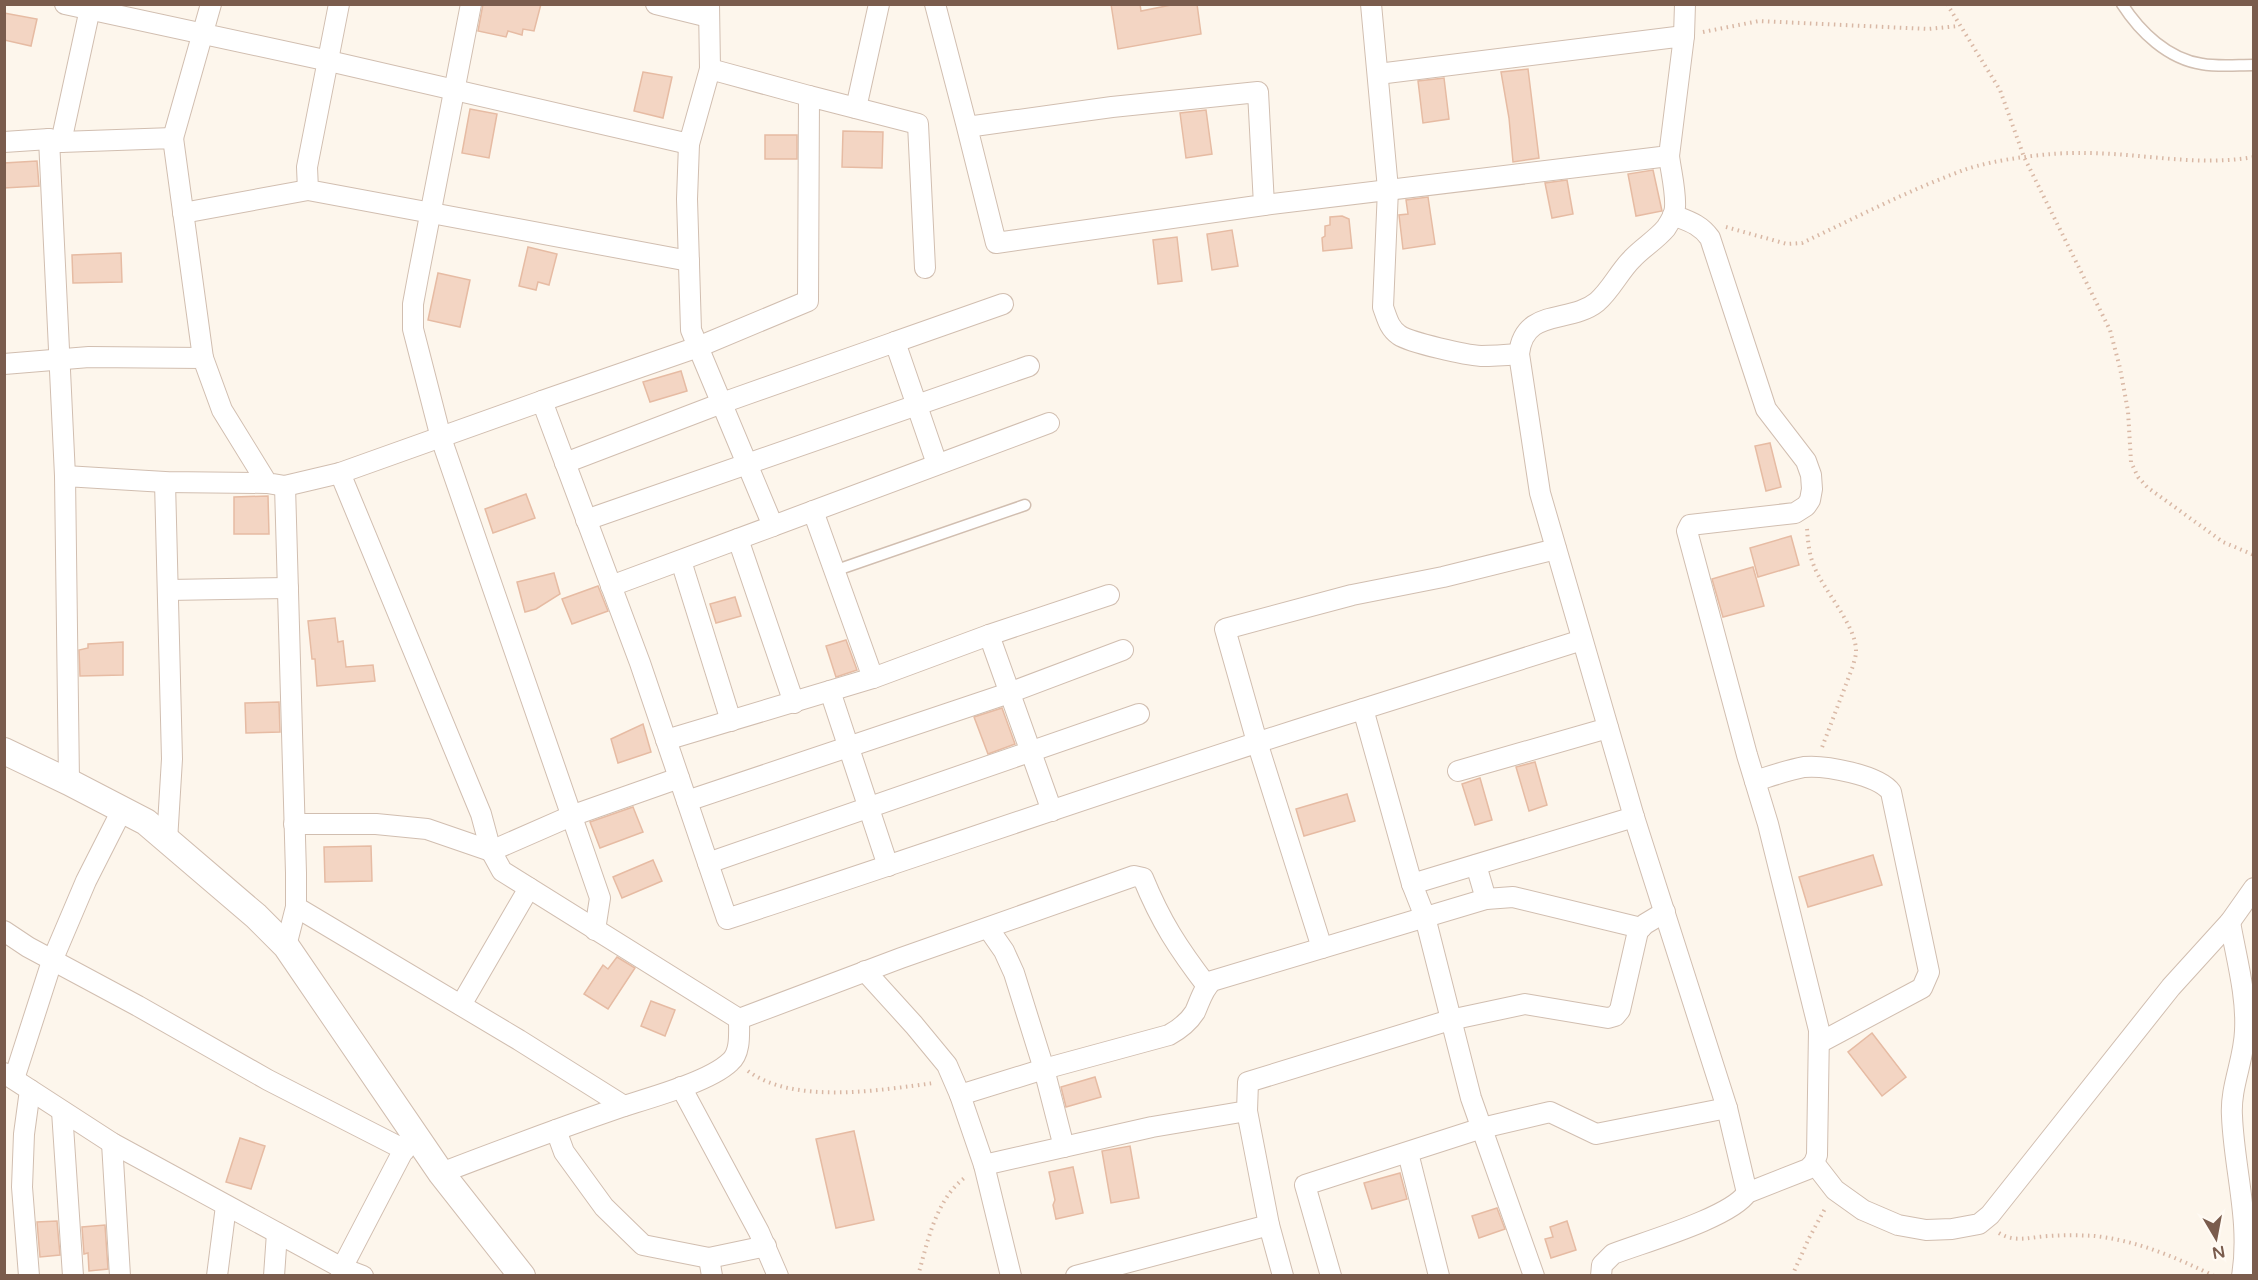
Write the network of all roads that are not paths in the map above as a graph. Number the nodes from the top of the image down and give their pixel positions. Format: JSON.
{"nodes":[{"id":1,"x":65,"y":4,"type":"edge"},
{"id":2,"x":211,"y":4,"type":"edge"},
{"id":3,"x":339,"y":4,"type":"edge"},
{"id":4,"x":471,"y":4,"type":"edge"},
{"id":5,"x":656,"y":4,"type":"edge"},
{"id":6,"x":879,"y":4,"type":"edge"},
{"id":7,"x":935,"y":4,"type":"edge"},
{"id":8,"x":1371,"y":4,"type":"edge"},
{"id":9,"x":1685,"y":4,"type":"edge"},
{"id":10,"x":2122,"y":4,"type":"edge"},
{"id":11,"x":90,"y":7,"type":"edge"},
{"id":12,"x":709,"y":11,"type":"edge"},
{"id":13,"x":203,"y":34,"type":"junction"},
{"id":14,"x":1684,"y":36,"type":"junction"},
{"id":15,"x":329,"y":61,"type":"junction"},
{"id":16,"x":2253,"y":65,"type":"edge"},
{"id":17,"x":710,"y":69,"type":"junction"},
{"id":18,"x":1378,"y":74,"type":"junction"},
{"id":19,"x":456,"y":92,"type":"junction"},
{"id":20,"x":808,"y":96,"type":"junction"},
{"id":21,"x":856,"y":108,"type":"junction"},
{"id":22,"x":967,"y":127,"type":"junction"},
{"id":23,"x":173,"y":138,"type":"junction"},
{"id":24,"x":55,"y":140,"type":"junction"},
{"id":25,"x":4,"y":142,"type":"edge"},
{"id":26,"x":688,"y":144,"type":"junction"},
{"id":27,"x":1669,"y":156,"type":"junction"},
{"id":28,"x":1388,"y":189,"type":"junction"},
{"id":29,"x":308,"y":190,"type":"junction"},
{"id":30,"x":1264,"y":205,"type":"junction"},
{"id":31,"x":183,"y":213,"type":"junction"},
{"id":32,"x":430,"y":213,"type":"junction"},
{"id":33,"x":1673,"y":215,"type":"junction"},
{"id":34,"x":689,"y":261,"type":"junction"},
{"id":35,"x":925,"y":268,"type":"dead end"},
{"id":36,"x":1003,"y":304,"type":"dead end"},
{"id":37,"x":895,"y":342,"type":"junction"},
{"id":38,"x":698,"y":347,"type":"junction"},
{"id":39,"x":1519,"y":354,"type":"junction"},
{"id":40,"x":203,"y":358,"type":"junction"},
{"id":41,"x":60,"y":359,"type":"junction"},
{"id":42,"x":4,"y":364,"type":"edge"},
{"id":43,"x":1029,"y":366,"type":"dead end"},
{"id":44,"x":542,"y":401,"type":"junction"},
{"id":45,"x":722,"y":403,"type":"junction"},
{"id":46,"x":915,"y":406,"type":"junction"},
{"id":47,"x":1049,"y":423,"type":"dead end"},
{"id":48,"x":441,"y":438,"type":"junction"},
{"id":49,"x":565,"y":463,"type":"junction"},
{"id":50,"x":748,"y":464,"type":"junction"},
{"id":51,"x":937,"y":464,"type":"junction"},
{"id":52,"x":340,"y":472,"type":"junction"},
{"id":53,"x":64,"y":476,"type":"junction"},
{"id":54,"x":165,"y":482,"type":"junction"},
{"id":55,"x":276,"y":484,"type":"junction"},
{"id":56,"x":1024,"y":505,"type":"dead end"},
{"id":57,"x":813,"y":511,"type":"junction"},
{"id":58,"x":586,"y":520,"type":"junction"},
{"id":59,"x":773,"y":526,"type":"junction"},
{"id":60,"x":738,"y":539,"type":"junction"},
{"id":61,"x":1556,"y":549,"type":"junction"},
{"id":62,"x":681,"y":561,"type":"junction"},
{"id":63,"x":834,"y":571,"type":"junction"},
{"id":64,"x":611,"y":586,"type":"junction"},
{"id":65,"x":288,"y":588,"type":"junction"},
{"id":66,"x":168,"y":590,"type":"junction"},
{"id":67,"x":1109,"y":596,"type":"dead end"},
{"id":68,"x":988,"y":635,"type":"junction"},
{"id":69,"x":1582,"y":640,"type":"junction"},
{"id":70,"x":1123,"y":650,"type":"dead end"},
{"id":71,"x":873,"y":678,"type":"junction"},
{"id":72,"x":830,"y":691,"type":"junction"},
{"id":73,"x":1009,"y":693,"type":"junction"},
{"id":74,"x":794,"y":703,"type":"junction"},
{"id":75,"x":1363,"y":708,"type":"junction"},
{"id":76,"x":1139,"y":714,"type":"dead end"},
{"id":77,"x":731,"y":721,"type":"junction"},
{"id":78,"x":1608,"y":728,"type":"junction"},
{"id":79,"x":666,"y":740,"type":"junction"},
{"id":80,"x":1257,"y":742,"type":"junction"},
{"id":81,"x":848,"y":748,"type":"junction"},
{"id":82,"x":4,"y":751,"type":"edge"},
{"id":83,"x":1030,"y":751,"type":"junction"},
{"id":84,"x":1458,"y":771,"type":"dead end"},
{"id":85,"x":679,"y":778,"type":"junction"},
{"id":86,"x":1755,"y":781,"type":"junction"},
{"id":87,"x":69,"y":782,"type":"junction"},
{"id":88,"x":687,"y":801,"type":"junction"},
{"id":89,"x":867,"y":807,"type":"junction"},
{"id":90,"x":122,"y":810,"type":"junction"},
{"id":91,"x":1052,"y":811,"type":"junction"},
{"id":92,"x":571,"y":816,"type":"junction"},
{"id":93,"x":1634,"y":817,"type":"junction"},
{"id":94,"x":294,"y":824,"type":"junction"},
{"id":95,"x":167,"y":841,"type":"junction"},
{"id":96,"x":491,"y":851,"type":"junction"},
{"id":97,"x":708,"y":862,"type":"junction"},
{"id":98,"x":1476,"y":865,"type":"junction"},
{"id":99,"x":888,"y":866,"type":"junction"},
{"id":100,"x":1412,"y":884,"type":"junction"},
{"id":101,"x":528,"y":888,"type":"junction"},
{"id":102,"x":2253,"y":888,"type":"edge"},
{"id":103,"x":1486,"y":899,"type":"junction"},
{"id":104,"x":296,"y":907,"type":"junction"},
{"id":105,"x":1665,"y":912,"type":"junction"},
{"id":106,"x":1425,"y":917,"type":"junction"},
{"id":107,"x":2230,"y":922,"type":"junction"},
{"id":108,"x":988,"y":928,"type":"junction"},
{"id":109,"x":1641,"y":928,"type":"junction"},
{"id":110,"x":4,"y":930,"type":"edge"},
{"id":111,"x":595,"y":930,"type":"junction"},
{"id":112,"x":286,"y":946,"type":"junction"},
{"id":113,"x":1322,"y":948,"type":"junction"},
{"id":114,"x":52,"y":961,"type":"junction"},
{"id":115,"x":865,"y":971,"type":"junction"},
{"id":116,"x":1209,"y":983,"type":"junction"},
{"id":117,"x":461,"y":1005,"type":"junction"},
{"id":118,"x":739,"y":1019,"type":"junction"},
{"id":119,"x":1450,"y":1020,"type":"junction"},
{"id":120,"x":1820,"y":1043,"type":"junction"},
{"id":121,"x":1044,"y":1069,"type":"junction"},
{"id":122,"x":16,"y":1081,"type":"edge"},
{"id":123,"x":681,"y":1087,"type":"junction"},
{"id":124,"x":957,"y":1088,"type":"junction"},
{"id":125,"x":624,"y":1106,"type":"junction"},
{"id":126,"x":1727,"y":1108,"type":"junction"},
{"id":127,"x":62,"y":1111,"type":"junction"},
{"id":128,"x":1247,"y":1111,"type":"junction"},
{"id":129,"x":1482,"y":1128,"type":"junction"},
{"id":130,"x":556,"y":1130,"type":"junction"},
{"id":131,"x":409,"y":1141,"type":"junction"},
{"id":132,"x":112,"y":1143,"type":"junction"},
{"id":133,"x":1064,"y":1147,"type":"junction"},
{"id":134,"x":1408,"y":1154,"type":"junction"},
{"id":135,"x":1814,"y":1163,"type":"junction"},
{"id":136,"x":984,"y":1165,"type":"junction"},
{"id":137,"x":441,"y":1173,"type":"junction"},
{"id":138,"x":1747,"y":1193,"type":"junction"},
{"id":139,"x":226,"y":1206,"type":"junction"},
{"id":140,"x":1269,"y":1225,"type":"junction"},
{"id":141,"x":277,"y":1233,"type":"junction"},
{"id":142,"x":766,"y":1246,"type":"junction"},
{"id":143,"x":711,"y":1267,"type":"edge"},
{"id":144,"x":342,"y":1272,"type":"edge"},
{"id":145,"x":28,"y":1275,"type":"edge"},
{"id":146,"x":74,"y":1275,"type":"edge"},
{"id":147,"x":120,"y":1275,"type":"edge"},
{"id":148,"x":217,"y":1275,"type":"edge"},
{"id":149,"x":274,"y":1275,"type":"edge"},
{"id":150,"x":363,"y":1275,"type":"edge"},
{"id":151,"x":522,"y":1275,"type":"edge"},
{"id":152,"x":778,"y":1275,"type":"edge"},
{"id":153,"x":1011,"y":1275,"type":"edge"},
{"id":154,"x":1076,"y":1275,"type":"edge"},
{"id":155,"x":1283,"y":1275,"type":"edge"},
{"id":156,"x":1331,"y":1275,"type":"edge"},
{"id":157,"x":1439,"y":1275,"type":"edge"},
{"id":158,"x":1534,"y":1275,"type":"edge"},
{"id":159,"x":1601,"y":1275,"type":"edge"},
{"id":160,"x":2242,"y":1275,"type":"edge"}],
"edges":[{"from":1,"to":11,"type":"street"},
{"from":2,"to":13,"type":"street"},
{"from":3,"to":15,"type":"street"},
{"from":4,"to":19,"type":"street"},
{"from":5,"to":12,"type":"street"},
{"from":6,"to":21,"type":"street"},
{"from":7,"to":22,"type":"street"},
{"from":8,"to":18,"type":"street"},
{"from":9,"to":14,"type":"street"},
{"from":10,"to":16,"type":"lane"},
{"from":11,"to":13,"type":"street"},
{"from":11,"to":24,"type":"street"},
{"from":12,"to":17,"type":"street"},
{"from":13,"to":15,"type":"street"},
{"from":13,"to":23,"type":"street"},
{"from":14,"to":18,"type":"street"},
{"from":14,"to":27,"type":"street"},
{"from":15,"to":19,"type":"street"},
{"from":15,"to":29,"type":"street"},
{"from":17,"to":20,"type":"street"},
{"from":17,"to":26,"type":"street"},
{"from":18,"to":28,"type":"street"},
{"from":19,"to":26,"type":"street"},
{"from":19,"to":32,"type":"street"},
{"from":20,"to":21,"type":"street"},
{"from":20,"to":38,"type":"street"},
{"from":21,"to":35,"type":"street"},
{"from":22,"to":30,"type":"street"},
{"from":22,"to":30,"type":"street"},
{"from":23,"to":24,"type":"street"},
{"from":23,"to":31,"type":"street"},
{"from":24,"to":25,"type":"street"},
{"from":24,"to":41,"type":"street"},
{"from":26,"to":34,"type":"street"},
{"from":27,"to":28,"type":"street"},
{"from":27,"to":33,"type":"street"},
{"from":28,"to":30,"type":"street"},
{"from":28,"to":39,"type":"street"},
{"from":29,"to":31,"type":"street"},
{"from":29,"to":32,"type":"street"},
{"from":31,"to":40,"type":"street"},
{"from":32,"to":34,"type":"street"},
{"from":32,"to":48,"type":"street"},
{"from":33,"to":39,"type":"street"},
{"from":33,"to":86,"type":"street"},
{"from":34,"to":38,"type":"street"},
{"from":36,"to":37,"type":"street"},
{"from":37,"to":45,"type":"street"},
{"from":37,"to":46,"type":"street"},
{"from":38,"to":44,"type":"street"},
{"from":38,"to":45,"type":"street"},
{"from":39,"to":61,"type":"street"},
{"from":40,"to":41,"type":"street"},
{"from":40,"to":55,"type":"street"},
{"from":41,"to":42,"type":"street"},
{"from":41,"to":53,"type":"street"},
{"from":43,"to":46,"type":"street"},
{"from":44,"to":48,"type":"street"},
{"from":44,"to":49,"type":"street"},
{"from":45,"to":49,"type":"street"},
{"from":45,"to":50,"type":"street"},
{"from":46,"to":50,"type":"street"},
{"from":46,"to":51,"type":"street"},
{"from":47,"to":51,"type":"street"},
{"from":48,"to":52,"type":"street"},
{"from":48,"to":92,"type":"street"},
{"from":49,"to":58,"type":"street"},
{"from":50,"to":58,"type":"street"},
{"from":50,"to":59,"type":"street"},
{"from":51,"to":57,"type":"street"},
{"from":52,"to":55,"type":"street"},
{"from":52,"to":96,"type":"street"},
{"from":53,"to":54,"type":"street"},
{"from":53,"to":87,"type":"street"},
{"from":54,"to":55,"type":"street"},
{"from":54,"to":66,"type":"street"},
{"from":55,"to":65,"type":"street"},
{"from":56,"to":63,"type":"lane"},
{"from":57,"to":59,"type":"street"},
{"from":57,"to":63,"type":"street"},
{"from":58,"to":64,"type":"street"},
{"from":59,"to":60,"type":"street"},
{"from":60,"to":62,"type":"street"},
{"from":60,"to":74,"type":"street"},
{"from":61,"to":69,"type":"street"},
{"from":61,"to":80,"type":"street"},
{"from":62,"to":64,"type":"street"},
{"from":62,"to":77,"type":"street"},
{"from":63,"to":71,"type":"street"},
{"from":64,"to":79,"type":"street"},
{"from":65,"to":66,"type":"street"},
{"from":65,"to":94,"type":"street"},
{"from":66,"to":95,"type":"street"},
{"from":67,"to":68,"type":"street"},
{"from":68,"to":71,"type":"street"},
{"from":68,"to":73,"type":"street"},
{"from":69,"to":75,"type":"street"},
{"from":69,"to":78,"type":"street"},
{"from":70,"to":73,"type":"street"},
{"from":71,"to":72,"type":"street"},
{"from":72,"to":74,"type":"street"},
{"from":72,"to":81,"type":"street"},
{"from":73,"to":81,"type":"street"},
{"from":73,"to":83,"type":"street"},
{"from":74,"to":77,"type":"street"},
{"from":75,"to":80,"type":"street"},
{"from":75,"to":100,"type":"street"},
{"from":76,"to":83,"type":"street"},
{"from":77,"to":79,"type":"street"},
{"from":78,"to":84,"type":"street"},
{"from":78,"to":93,"type":"street"},
{"from":79,"to":85,"type":"street"},
{"from":80,"to":91,"type":"street"},
{"from":80,"to":113,"type":"street"},
{"from":81,"to":88,"type":"street"},
{"from":81,"to":89,"type":"street"},
{"from":82,"to":87,"type":"street"},
{"from":83,"to":89,"type":"street"},
{"from":83,"to":91,"type":"street"},
{"from":85,"to":88,"type":"street"},
{"from":85,"to":92,"type":"street"},
{"from":86,"to":120,"type":"street"},
{"from":86,"to":120,"type":"street"},
{"from":87,"to":90,"type":"street"},
{"from":88,"to":97,"type":"street"},
{"from":89,"to":97,"type":"street"},
{"from":89,"to":99,"type":"street"},
{"from":90,"to":95,"type":"street"},
{"from":90,"to":114,"type":"street"},
{"from":91,"to":99,"type":"street"},
{"from":92,"to":96,"type":"street"},
{"from":92,"to":111,"type":"street"},
{"from":93,"to":98,"type":"street"},
{"from":93,"to":105,"type":"street"},
{"from":94,"to":96,"type":"street"},
{"from":94,"to":104,"type":"street"},
{"from":95,"to":112,"type":"street"},
{"from":96,"to":101,"type":"street"},
{"from":97,"to":99,"type":"street"},
{"from":98,"to":100,"type":"street"},
{"from":98,"to":103,"type":"street"},
{"from":100,"to":106,"type":"street"},
{"from":101,"to":111,"type":"street"},
{"from":101,"to":117,"type":"street"},
{"from":102,"to":107,"type":"street"},
{"from":103,"to":106,"type":"street"},
{"from":103,"to":109,"type":"street"},
{"from":104,"to":112,"type":"street"},
{"from":104,"to":117,"type":"street"},
{"from":105,"to":109,"type":"street"},
{"from":105,"to":126,"type":"street"},
{"from":106,"to":113,"type":"street"},
{"from":106,"to":119,"type":"street"},
{"from":107,"to":135,"type":"street"},
{"from":107,"to":160,"type":"street"},
{"from":108,"to":115,"type":"street"},
{"from":108,"to":116,"type":"street"},
{"from":108,"to":121,"type":"street"},
{"from":109,"to":119,"type":"street"},
{"from":110,"to":114,"type":"street"},
{"from":111,"to":118,"type":"street"},
{"from":112,"to":131,"type":"street"},
{"from":113,"to":116,"type":"street"},
{"from":114,"to":122,"type":"street"},
{"from":114,"to":131,"type":"street"},
{"from":115,"to":118,"type":"street"},
{"from":115,"to":124,"type":"street"},
{"from":116,"to":121,"type":"street"},
{"from":117,"to":125,"type":"street"},
{"from":118,"to":123,"type":"street"},
{"from":119,"to":128,"type":"street"},
{"from":119,"to":129,"type":"street"},
{"from":120,"to":135,"type":"street"},
{"from":121,"to":124,"type":"street"},
{"from":121,"to":133,"type":"street"},
{"from":122,"to":127,"type":"street"},
{"from":122,"to":145,"type":"street"},
{"from":123,"to":125,"type":"street"},
{"from":123,"to":142,"type":"street"},
{"from":124,"to":136,"type":"street"},
{"from":125,"to":130,"type":"street"},
{"from":126,"to":129,"type":"street"},
{"from":126,"to":138,"type":"street"},
{"from":127,"to":132,"type":"street"},
{"from":127,"to":146,"type":"street"},
{"from":128,"to":133,"type":"street"},
{"from":128,"to":140,"type":"street"},
{"from":129,"to":134,"type":"street"},
{"from":129,"to":158,"type":"street"},
{"from":130,"to":137,"type":"street"},
{"from":130,"to":143,"type":"street"},
{"from":131,"to":137,"type":"street"},
{"from":131,"to":144,"type":"street"},
{"from":132,"to":139,"type":"street"},
{"from":132,"to":147,"type":"street"},
{"from":133,"to":136,"type":"street"},
{"from":134,"to":156,"type":"street"},
{"from":134,"to":157,"type":"street"},
{"from":135,"to":138,"type":"street"},
{"from":136,"to":153,"type":"street"},
{"from":137,"to":151,"type":"street"},
{"from":138,"to":159,"type":"street"},
{"from":139,"to":141,"type":"street"},
{"from":139,"to":148,"type":"street"},
{"from":140,"to":154,"type":"street"},
{"from":140,"to":155,"type":"street"},
{"from":141,"to":144,"type":"street"},
{"from":141,"to":149,"type":"street"},
{"from":142,"to":143,"type":"street"},
{"from":142,"to":152,"type":"street"},
{"from":144,"to":150,"type":"street"}]}
